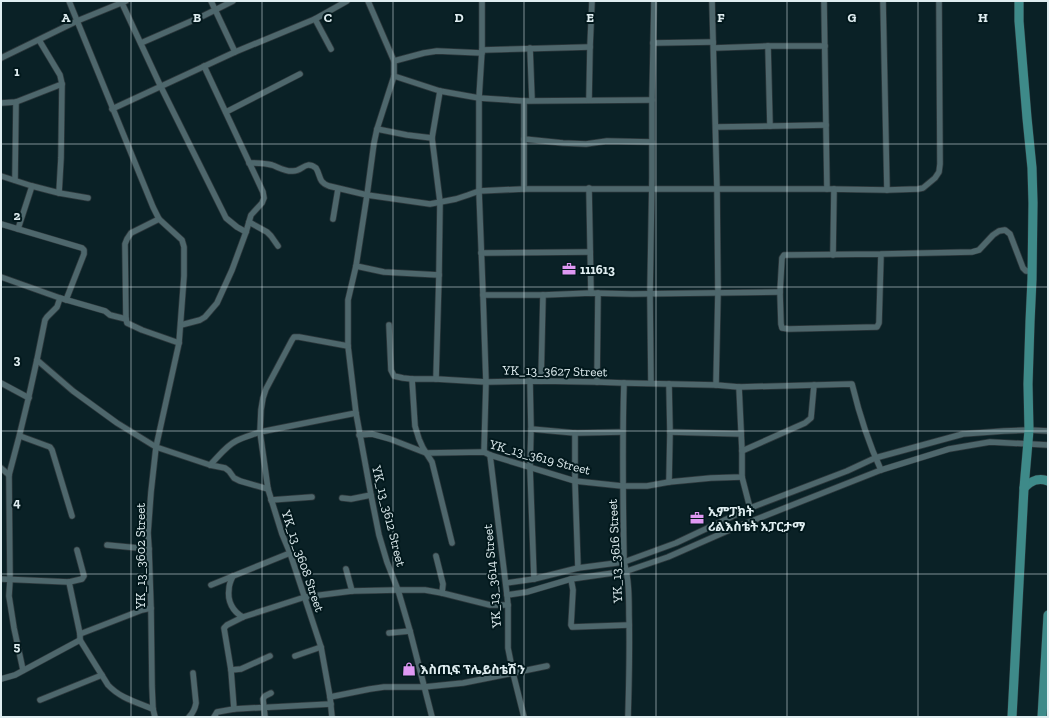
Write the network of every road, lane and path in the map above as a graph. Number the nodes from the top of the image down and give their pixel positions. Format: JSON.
{"nodes":[{"id":1,"x":69,"y":1,"type":"edge"},
{"id":2,"x":211,"y":1,"type":"edge"},
{"id":3,"x":233,"y":1,"type":"edge"},
{"id":4,"x":347,"y":1,"type":"edge"},
{"id":5,"x":368,"y":1,"type":"edge"},
{"id":6,"x":482,"y":1,"type":"edge"},
{"id":7,"x":592,"y":1,"type":"edge"},
{"id":8,"x":654,"y":1,"type":"edge"},
{"id":9,"x":712,"y":1,"type":"edge"},
{"id":10,"x":824,"y":1,"type":"edge"},
{"id":11,"x":883,"y":1,"type":"edge"},
{"id":12,"x":939,"y":1,"type":"edge"},
{"id":13,"x":1019,"y":1,"type":"edge"},
{"id":14,"x":123,"y":2,"type":"edge"},
{"id":15,"x":215,"y":9,"type":"junction"},
{"id":16,"x":315,"y":19,"type":"junction"},
{"id":17,"x":77,"y":20,"type":"junction"},
{"id":18,"x":39,"y":40,"type":"junction"},
{"id":19,"x":141,"y":43,"type":"junction"},
{"id":20,"x":653,"y":43,"type":"junction"},
{"id":21,"x":714,"y":45,"type":"junction"},
{"id":22,"x":768,"y":46,"type":"junction"},
{"id":23,"x":825,"y":46,"type":"junction"},
{"id":24,"x":590,"y":47,"type":"junction"},
{"id":25,"x":530,"y":48,"type":"junction"},
{"id":26,"x":331,"y":49,"type":"dead end"},
{"id":27,"x":235,"y":52,"type":"junction"},
{"id":28,"x":482,"y":52,"type":"junction"},
{"id":29,"x":1,"y":58,"type":"edge"},
{"id":30,"x":394,"y":61,"type":"junction"},
{"id":31,"x":204,"y":66,"type":"junction"},
{"id":32,"x":300,"y":74,"type":"dead end"},
{"id":33,"x":394,"y":76,"type":"junction"},
{"id":34,"x":62,"y":84,"type":"junction"},
{"id":35,"x":160,"y":85,"type":"junction"},
{"id":36,"x":440,"y":91,"type":"junction"},
{"id":37,"x":479,"y":98,"type":"junction"},
{"id":38,"x":524,"y":100,"type":"junction"},
{"id":39,"x":532,"y":100,"type":"junction"},
{"id":40,"x":589,"y":100,"type":"junction"},
{"id":41,"x":652,"y":100,"type":"junction"},
{"id":42,"x":16,"y":102,"type":"junction"},
{"id":43,"x":1,"y":103,"type":"edge"},
{"id":44,"x":112,"y":108,"type":"junction"},
{"id":45,"x":226,"y":112,"type":"junction"},
{"id":46,"x":826,"y":125,"type":"junction"},
{"id":47,"x":770,"y":126,"type":"junction"},
{"id":48,"x":716,"y":127,"type":"junction"},
{"id":49,"x":377,"y":129,"type":"junction"},
{"id":50,"x":432,"y":138,"type":"junction"},
{"id":51,"x":524,"y":139,"type":"junction"},
{"id":52,"x":652,"y":142,"type":"junction"},
{"id":53,"x":249,"y":163,"type":"junction"},
{"id":54,"x":1,"y":176,"type":"edge"},
{"id":55,"x":15,"y":180,"type":"junction"},
{"id":56,"x":32,"y":186,"type":"junction"},
{"id":57,"x":524,"y":188,"type":"junction"},
{"id":58,"x":590,"y":188,"type":"junction"},
{"id":59,"x":652,"y":188,"type":"junction"},
{"id":60,"x":338,"y":189,"type":"junction"},
{"id":61,"x":717,"y":189,"type":"junction"},
{"id":62,"x":827,"y":189,"type":"junction"},
{"id":63,"x":834,"y":189,"type":"junction"},
{"id":64,"x":887,"y":190,"type":"junction"},
{"id":65,"x":479,"y":191,"type":"junction"},
{"id":66,"x":59,"y":192,"type":"junction"},
{"id":67,"x":367,"y":195,"type":"junction"},
{"id":68,"x":88,"y":198,"type":"dead end"},
{"id":69,"x":440,"y":202,"type":"junction"},
{"id":70,"x":333,"y":218,"type":"dead end"},
{"id":71,"x":160,"y":219,"type":"junction"},
{"id":72,"x":249,"y":222,"type":"junction"},
{"id":73,"x":1,"y":224,"type":"edge"},
{"id":74,"x":18,"y":229,"type":"junction"},
{"id":75,"x":246,"y":232,"type":"junction"},
{"id":76,"x":278,"y":246,"type":"dead end"},
{"id":77,"x":590,"y":252,"type":"junction"},
{"id":78,"x":481,"y":253,"type":"junction"},
{"id":79,"x":881,"y":254,"type":"junction"},
{"id":80,"x":832,"y":255,"type":"junction"},
{"id":81,"x":356,"y":266,"type":"junction"},
{"id":82,"x":1032,"y":271,"type":"junction"},
{"id":83,"x":439,"y":275,"type":"junction"},
{"id":84,"x":1,"y":277,"type":"edge"},
{"id":85,"x":718,"y":292,"type":"junction"},
{"id":86,"x":780,"y":292,"type":"junction"},
{"id":87,"x":591,"y":293,"type":"junction"},
{"id":88,"x":598,"y":293,"type":"junction"},
{"id":89,"x":650,"y":294,"type":"junction"},
{"id":90,"x":483,"y":295,"type":"junction"},
{"id":91,"x":542,"y":295,"type":"junction"},
{"id":92,"x":63,"y":299,"type":"junction"},
{"id":93,"x":126,"y":319,"type":"junction"},
{"id":94,"x":181,"y":325,"type":"junction"},
{"id":95,"x":389,"y":325,"type":"dead end"},
{"id":96,"x":179,"y":343,"type":"junction"},
{"id":97,"x":348,"y":346,"type":"junction"},
{"id":98,"x":37,"y":360,"type":"junction"},
{"id":99,"x":436,"y":378,"type":"junction"},
{"id":100,"x":412,"y":379,"type":"junction"},
{"id":101,"x":530,"y":381,"type":"junction"},
{"id":102,"x":541,"y":381,"type":"junction"},
{"id":103,"x":486,"y":382,"type":"junction"},
{"id":104,"x":597,"y":382,"type":"junction"},
{"id":105,"x":1,"y":383,"type":"edge"},
{"id":106,"x":624,"y":383,"type":"junction"},
{"id":107,"x":651,"y":383,"type":"junction"},
{"id":108,"x":669,"y":384,"type":"junction"},
{"id":109,"x":716,"y":385,"type":"junction"},
{"id":110,"x":814,"y":385,"type":"junction"},
{"id":111,"x":739,"y":387,"type":"junction"},
{"id":112,"x":29,"y":398,"type":"junction"},
{"id":113,"x":356,"y":413,"type":"junction"},
{"id":114,"x":531,"y":429,"type":"junction"},
{"id":115,"x":1029,"y":430,"type":"junction"},
{"id":116,"x":1048,"y":431,"type":"edge"},
{"id":117,"x":260,"y":432,"type":"junction"},
{"id":118,"x":575,"y":432,"type":"junction"},
{"id":119,"x":622,"y":432,"type":"junction"},
{"id":120,"x":670,"y":432,"type":"junction"},
{"id":121,"x":741,"y":434,"type":"junction"},
{"id":122,"x":360,"y":435,"type":"junction"},
{"id":123,"x":20,"y":436,"type":"junction"},
{"id":124,"x":1028,"y":444,"type":"junction"},
{"id":125,"x":1048,"y":445,"type":"edge"},
{"id":126,"x":156,"y":447,"type":"junction"},
{"id":127,"x":742,"y":451,"type":"junction"},
{"id":128,"x":484,"y":452,"type":"junction"},
{"id":129,"x":426,"y":453,"type":"junction"},
{"id":130,"x":490,"y":455,"type":"junction"},
{"id":131,"x":875,"y":458,"type":"junction"},
{"id":132,"x":210,"y":466,"type":"junction"},
{"id":133,"x":530,"y":467,"type":"junction"},
{"id":134,"x":1,"y":468,"type":"edge"},
{"id":135,"x":881,"y":470,"type":"junction"},
{"id":136,"x":9,"y":475,"type":"junction"},
{"id":137,"x":742,"y":477,"type":"junction"},
{"id":138,"x":575,"y":481,"type":"junction"},
{"id":139,"x":1048,"y":481,"type":"edge"},
{"id":140,"x":669,"y":482,"type":"junction"},
{"id":141,"x":622,"y":486,"type":"junction"},
{"id":142,"x":1024,"y":488,"type":"junction"},
{"id":143,"x":268,"y":489,"type":"junction"},
{"id":144,"x":371,"y":495,"type":"junction"},
{"id":145,"x":312,"y":497,"type":"dead end"},
{"id":146,"x":342,"y":498,"type":"dead end"},
{"id":147,"x":271,"y":500,"type":"junction"},
{"id":148,"x":750,"y":508,"type":"junction"},
{"id":149,"x":72,"y":516,"type":"dead end"},
{"id":150,"x":452,"y":543,"type":"dead end"},
{"id":151,"x":107,"y":546,"type":"dead end"},
{"id":152,"x":77,"y":550,"type":"dead end"},
{"id":153,"x":149,"y":550,"type":"junction"},
{"id":154,"x":290,"y":553,"type":"junction"},
{"id":155,"x":436,"y":556,"type":"dead end"},
{"id":156,"x":624,"y":562,"type":"junction"},
{"id":157,"x":578,"y":568,"type":"junction"},
{"id":158,"x":346,"y":569,"type":"dead end"},
{"id":159,"x":626,"y":571,"type":"junction"},
{"id":160,"x":233,"y":576,"type":"junction"},
{"id":161,"x":1,"y":579,"type":"edge"},
{"id":162,"x":534,"y":579,"type":"junction"},
{"id":163,"x":571,"y":579,"type":"junction"},
{"id":164,"x":10,"y":580,"type":"junction"},
{"id":165,"x":69,"y":582,"type":"junction"},
{"id":166,"x":506,"y":583,"type":"junction"},
{"id":167,"x":211,"y":585,"type":"dead end"},
{"id":168,"x":398,"y":590,"type":"junction"},
{"id":169,"x":352,"y":591,"type":"junction"},
{"id":170,"x":442,"y":593,"type":"junction"},
{"id":171,"x":508,"y":595,"type":"junction"},
{"id":172,"x":305,"y":597,"type":"junction"},
{"id":173,"x":508,"y":604,"type":"junction"},
{"id":174,"x":151,"y":608,"type":"junction"},
{"id":175,"x":1048,"y":615,"type":"edge"},
{"id":176,"x":243,"y":617,"type":"junction"},
{"id":177,"x":629,"y":625,"type":"junction"},
{"id":178,"x":410,"y":631,"type":"junction"},
{"id":179,"x":389,"y":633,"type":"dead end"},
{"id":180,"x":80,"y":637,"type":"junction"},
{"id":181,"x":321,"y":647,"type":"junction"},
{"id":182,"x":270,"y":656,"type":"dead end"},
{"id":183,"x":295,"y":656,"type":"dead end"},
{"id":184,"x":547,"y":666,"type":"dead end"},
{"id":185,"x":23,"y":670,"type":"junction"},
{"id":186,"x":231,"y":670,"type":"junction"},
{"id":187,"x":513,"y":672,"type":"junction"},
{"id":188,"x":193,"y":673,"type":"dead end"},
{"id":189,"x":102,"y":675,"type":"junction"},
{"id":190,"x":1,"y":679,"type":"edge"},
{"id":191,"x":424,"y":687,"type":"junction"},
{"id":192,"x":271,"y":693,"type":"dead end"},
{"id":193,"x":330,"y":697,"type":"junction"},
{"id":194,"x":40,"y":700,"type":"dead end"},
{"id":195,"x":331,"y":704,"type":"junction"},
{"id":196,"x":264,"y":708,"type":"junction"},
{"id":197,"x":153,"y":709,"type":"junction"},
{"id":198,"x":234,"y":709,"type":"junction"},
{"id":199,"x":215,"y":714,"type":"edge"},
{"id":200,"x":156,"y":717,"type":"edge"},
{"id":201,"x":189,"y":717,"type":"edge"},
{"id":202,"x":265,"y":717,"type":"edge"},
{"id":203,"x":332,"y":717,"type":"edge"},
{"id":204,"x":432,"y":717,"type":"edge"},
{"id":205,"x":524,"y":717,"type":"edge"},
{"id":206,"x":628,"y":717,"type":"edge"},
{"id":207,"x":1012,"y":717,"type":"edge"},
{"id":208,"x":1043,"y":717,"type":"edge"}],
"edges":[{"from":1,"to":17,"type":"street","name":"YK_13_3602 Street"},
{"from":2,"to":15,"type":"street"},
{"from":3,"to":15,"type":"street"},
{"from":4,"to":16,"type":"street"},
{"from":5,"to":30,"type":"street"},
{"from":6,"to":28,"type":"street"},
{"from":7,"to":24,"type":"street"},
{"from":8,"to":20,"type":"street"},
{"from":9,"to":21,"type":"street"},
{"from":10,"to":23,"type":"street"},
{"from":11,"to":64,"type":"street"},
{"from":12,"to":64,"type":"street"},
{"from":13,"to":82,"type":"main road"},
{"from":14,"to":17,"type":"street"},
{"from":14,"to":19,"type":"street"},
{"from":15,"to":19,"type":"street"},
{"from":15,"to":27,"type":"street"},
{"from":16,"to":26,"type":"street"},
{"from":16,"to":27,"type":"street"},
{"from":17,"to":18,"type":"street"},
{"from":17,"to":44,"type":"street","name":"YK_13_3602 Street"},
{"from":18,"to":29,"type":"street"},
{"from":18,"to":34,"type":"street"},
{"from":19,"to":35,"type":"street"},
{"from":20,"to":21,"type":"street"},
{"from":20,"to":41,"type":"street"},
{"from":21,"to":22,"type":"street"},
{"from":21,"to":48,"type":"street"},
{"from":22,"to":23,"type":"street"},
{"from":22,"to":47,"type":"street"},
{"from":23,"to":46,"type":"street"},
{"from":24,"to":25,"type":"street"},
{"from":24,"to":40,"type":"street"},
{"from":25,"to":28,"type":"street"},
{"from":25,"to":39,"type":"street"},
{"from":27,"to":31,"type":"street"},
{"from":28,"to":30,"type":"street"},
{"from":28,"to":37,"type":"street"},
{"from":30,"to":33,"type":"street","name":"YK_13_3612 Street"},
{"from":31,"to":35,"type":"street"},
{"from":31,"to":45,"type":"street"},
{"from":32,"to":45,"type":"street"},
{"from":33,"to":36,"type":"street"},
{"from":33,"to":49,"type":"street","name":"YK_13_3612 Street"},
{"from":34,"to":42,"type":"street"},
{"from":34,"to":66,"type":"street"},
{"from":35,"to":44,"type":"street"},
{"from":35,"to":75,"type":"street"},
{"from":36,"to":37,"type":"street"},
{"from":36,"to":50,"type":"street"},
{"from":37,"to":38,"type":"street"},
{"from":37,"to":65,"type":"street"},
{"from":38,"to":39,"type":"street"},
{"from":38,"to":51,"type":"street"},
{"from":39,"to":40,"type":"street"},
{"from":40,"to":41,"type":"street"},
{"from":41,"to":52,"type":"street"},
{"from":42,"to":43,"type":"street"},
{"from":42,"to":55,"type":"street"},
{"from":44,"to":71,"type":"street","name":"YK_13_3602 Street"},
{"from":45,"to":53,"type":"street"},
{"from":46,"to":47,"type":"street"},
{"from":46,"to":62,"type":"street"},
{"from":47,"to":48,"type":"street"},
{"from":48,"to":61,"type":"street"},
{"from":49,"to":50,"type":"street"},
{"from":49,"to":67,"type":"street","name":"YK_13_3612 Street"},
{"from":50,"to":69,"type":"street"},
{"from":51,"to":52,"type":"street"},
{"from":51,"to":57,"type":"street"},
{"from":52,"to":59,"type":"street"},
{"from":53,"to":60,"type":"street"},
{"from":53,"to":72,"type":"street"},
{"from":54,"to":55,"type":"street"},
{"from":55,"to":56,"type":"street"},
{"from":56,"to":66,"type":"street"},
{"from":56,"to":74,"type":"street"},
{"from":57,"to":58,"type":"street"},
{"from":57,"to":65,"type":"street"},
{"from":58,"to":59,"type":"street"},
{"from":58,"to":77,"type":"street"},
{"from":59,"to":61,"type":"street"},
{"from":59,"to":89,"type":"street"},
{"from":60,"to":67,"type":"street"},
{"from":60,"to":70,"type":"street"},
{"from":61,"to":62,"type":"street"},
{"from":61,"to":85,"type":"street"},
{"from":62,"to":63,"type":"street"},
{"from":63,"to":64,"type":"street"},
{"from":63,"to":80,"type":"street"},
{"from":65,"to":69,"type":"street"},
{"from":65,"to":78,"type":"street"},
{"from":66,"to":68,"type":"street"},
{"from":67,"to":69,"type":"street"},
{"from":67,"to":81,"type":"street","name":"YK_13_3612 Street"},
{"from":69,"to":83,"type":"street"},
{"from":71,"to":93,"type":"street"},
{"from":71,"to":94,"type":"street","name":"YK_13_3602 Street"},
{"from":72,"to":75,"type":"street"},
{"from":72,"to":76,"type":"street"},
{"from":73,"to":74,"type":"street"},
{"from":74,"to":92,"type":"street"},
{"from":75,"to":94,"type":"street"},
{"from":77,"to":78,"type":"street"},
{"from":77,"to":87,"type":"street"},
{"from":78,"to":90,"type":"street"},
{"from":79,"to":80,"type":"street"},
{"from":79,"to":82,"type":"street"},
{"from":79,"to":86,"type":"street"},
{"from":80,"to":86,"type":"street"},
{"from":81,"to":83,"type":"street"},
{"from":81,"to":97,"type":"street","name":"YK_13_3612 Street"},
{"from":82,"to":115,"type":"main road"},
{"from":83,"to":99,"type":"street"},
{"from":84,"to":92,"type":"street"},
{"from":85,"to":86,"type":"street"},
{"from":85,"to":89,"type":"street"},
{"from":85,"to":109,"type":"street"},
{"from":87,"to":88,"type":"street"},
{"from":87,"to":91,"type":"street"},
{"from":88,"to":89,"type":"street"},
{"from":88,"to":104,"type":"street"},
{"from":89,"to":107,"type":"street"},
{"from":90,"to":91,"type":"street"},
{"from":90,"to":103,"type":"street"},
{"from":91,"to":102,"type":"street"},
{"from":92,"to":93,"type":"street"},
{"from":92,"to":98,"type":"street"},
{"from":93,"to":96,"type":"street"},
{"from":94,"to":96,"type":"street","name":"YK_13_3602 Street"},
{"from":95,"to":100,"type":"street","name":"YK_13_3627 Street"},
{"from":96,"to":126,"type":"street","name":"YK_13_3602 Street"},
{"from":97,"to":113,"type":"street","name":"YK_13_3612 Street"},
{"from":97,"to":117,"type":"street","name":"YK_13_3608 Street"},
{"from":98,"to":112,"type":"street"},
{"from":98,"to":126,"type":"street"},
{"from":99,"to":100,"type":"street","name":"YK_13_3627 Street"},
{"from":99,"to":103,"type":"street","name":"YK_13_3627 Street"},
{"from":100,"to":129,"type":"street"},
{"from":101,"to":102,"type":"street","name":"YK_13_3627 Street"},
{"from":101,"to":103,"type":"street","name":"YK_13_3627 Street"},
{"from":101,"to":114,"type":"street"},
{"from":102,"to":104,"type":"street","name":"YK_13_3627 Street"},
{"from":103,"to":128,"type":"street"},
{"from":104,"to":106,"type":"street","name":"YK_13_3627 Street"},
{"from":105,"to":112,"type":"street"},
{"from":106,"to":107,"type":"street","name":"YK_13_3627 Street"},
{"from":106,"to":119,"type":"street","name":"YK_13_3616 Street"},
{"from":107,"to":108,"type":"street","name":"YK_13_3627 Street"},
{"from":108,"to":109,"type":"street","name":"YK_13_3627 Street"},
{"from":108,"to":120,"type":"street"},
{"from":109,"to":111,"type":"street","name":"YK_13_3627 Street"},
{"from":110,"to":111,"type":"street","name":"YK_13_3627 Street"},
{"from":110,"to":127,"type":"street"},
{"from":110,"to":131,"type":"street","name":"YK_13_3627 Street"},
{"from":111,"to":121,"type":"street"},
{"from":112,"to":123,"type":"street"},
{"from":113,"to":117,"type":"street"},
{"from":113,"to":122,"type":"street","name":"YK_13_3612 Street"},
{"from":114,"to":118,"type":"street"},
{"from":114,"to":133,"type":"street"},
{"from":115,"to":116,"type":"street"},
{"from":115,"to":124,"type":"main road"},
{"from":115,"to":131,"type":"street"},
{"from":117,"to":132,"type":"street"},
{"from":117,"to":143,"type":"street","name":"YK_13_3608 Street"},
{"from":118,"to":119,"type":"street"},
{"from":118,"to":138,"type":"street"},
{"from":119,"to":141,"type":"street","name":"YK_13_3616 Street"},
{"from":120,"to":121,"type":"street"},
{"from":120,"to":140,"type":"street"},
{"from":121,"to":127,"type":"street"},
{"from":122,"to":129,"type":"street","name":"YK_13_3619 Street"},
{"from":122,"to":144,"type":"street","name":"YK_13_3612 Street"},
{"from":123,"to":136,"type":"street"},
{"from":123,"to":149,"type":"street"},
{"from":124,"to":125,"type":"street"},
{"from":124,"to":135,"type":"street"},
{"from":124,"to":142,"type":"main road"},
{"from":126,"to":132,"type":"street"},
{"from":126,"to":153,"type":"street","name":"YK_13_3602 Street"},
{"from":127,"to":137,"type":"street"},
{"from":128,"to":129,"type":"street","name":"YK_13_3619 Street"},
{"from":128,"to":130,"type":"street","name":"YK_13_3619 Street"},
{"from":129,"to":150,"type":"street"},
{"from":130,"to":133,"type":"street","name":"YK_13_3619 Street"},
{"from":130,"to":166,"type":"street","name":"YK_13_3614 Street"},
{"from":131,"to":135,"type":"street"},
{"from":131,"to":148,"type":"street"},
{"from":132,"to":143,"type":"street"},
{"from":133,"to":138,"type":"street","name":"YK_13_3619 Street"},
{"from":133,"to":162,"type":"street"},
{"from":134,"to":136,"type":"street"},
{"from":135,"to":159,"type":"street"},
{"from":136,"to":164,"type":"street"},
{"from":137,"to":140,"type":"street","name":"YK_13_3619 Street"},
{"from":137,"to":148,"type":"street"},
{"from":138,"to":141,"type":"street","name":"YK_13_3619 Street"},
{"from":138,"to":157,"type":"street"},
{"from":139,"to":142,"type":"main road"},
{"from":140,"to":141,"type":"street","name":"YK_13_3619 Street"},
{"from":141,"to":156,"type":"street","name":"YK_13_3616 Street"},
{"from":142,"to":207,"type":"main road"},
{"from":143,"to":147,"type":"street","name":"YK_13_3608 Street"},
{"from":144,"to":146,"type":"street"},
{"from":144,"to":168,"type":"street","name":"YK_13_3612 Street"},
{"from":145,"to":147,"type":"street"},
{"from":147,"to":154,"type":"street","name":"YK_13_3608 Street"},
{"from":148,"to":156,"type":"street"},
{"from":151,"to":153,"type":"street"},
{"from":152,"to":165,"type":"street"},
{"from":153,"to":174,"type":"street","name":"YK_13_3602 Street"},
{"from":154,"to":160,"type":"street"},
{"from":154,"to":172,"type":"street","name":"YK_13_3608 Street"},
{"from":155,"to":170,"type":"street"},
{"from":156,"to":157,"type":"street"},
{"from":156,"to":159,"type":"street","name":"YK_13_3616 Street"},
{"from":157,"to":162,"type":"street"},
{"from":158,"to":169,"type":"street"},
{"from":159,"to":163,"type":"street"},
{"from":159,"to":177,"type":"street","name":"YK_13_3616 Street"},
{"from":160,"to":167,"type":"street"},
{"from":160,"to":176,"type":"street"},
{"from":161,"to":164,"type":"street"},
{"from":162,"to":166,"type":"street"},
{"from":163,"to":171,"type":"street"},
{"from":163,"to":177,"type":"street"},
{"from":164,"to":165,"type":"street"},
{"from":164,"to":185,"type":"street"},
{"from":165,"to":180,"type":"street"},
{"from":166,"to":171,"type":"street","name":"YK_13_3614 Street"},
{"from":168,"to":169,"type":"street"},
{"from":168,"to":170,"type":"street"},
{"from":168,"to":178,"type":"street","name":"YK_13_3612 Street"},
{"from":169,"to":172,"type":"street"},
{"from":170,"to":173,"type":"street"},
{"from":171,"to":173,"type":"street","name":"YK_13_3614 Street"},
{"from":172,"to":176,"type":"street"},
{"from":172,"to":181,"type":"street","name":"YK_13_3608 Street"},
{"from":173,"to":187,"type":"street","name":"YK_13_3614 Street"},
{"from":174,"to":180,"type":"street"},
{"from":174,"to":197,"type":"street","name":"YK_13_3602 Street"},
{"from":175,"to":208,"type":"main road"},
{"from":176,"to":186,"type":"street"},
{"from":177,"to":206,"type":"street","name":"YK_13_3616 Street"},
{"from":178,"to":179,"type":"street"},
{"from":178,"to":191,"type":"street","name":"YK_13_3612 Street"},
{"from":180,"to":185,"type":"street"},
{"from":180,"to":189,"type":"street"},
{"from":181,"to":183,"type":"street"},
{"from":181,"to":193,"type":"street","name":"YK_13_3608 Street"},
{"from":182,"to":186,"type":"street"},
{"from":184,"to":187,"type":"street"},
{"from":185,"to":190,"type":"street"},
{"from":186,"to":198,"type":"street"},
{"from":187,"to":191,"type":"street"},
{"from":187,"to":205,"type":"street","name":"YK_13_3614 Street"},
{"from":188,"to":201,"type":"street"},
{"from":189,"to":194,"type":"street"},
{"from":189,"to":197,"type":"street"},
{"from":191,"to":193,"type":"street"},
{"from":191,"to":204,"type":"street","name":"YK_13_3612 Street"},
{"from":192,"to":196,"type":"street"},
{"from":193,"to":195,"type":"street","name":"YK_13_3608 Street"},
{"from":195,"to":196,"type":"street"},
{"from":195,"to":203,"type":"street","name":"YK_13_3608 Street"},
{"from":196,"to":198,"type":"street"},
{"from":196,"to":202,"type":"street"},
{"from":197,"to":200,"type":"street","name":"YK_13_3602 Street"},
{"from":198,"to":199,"type":"street"}]}
